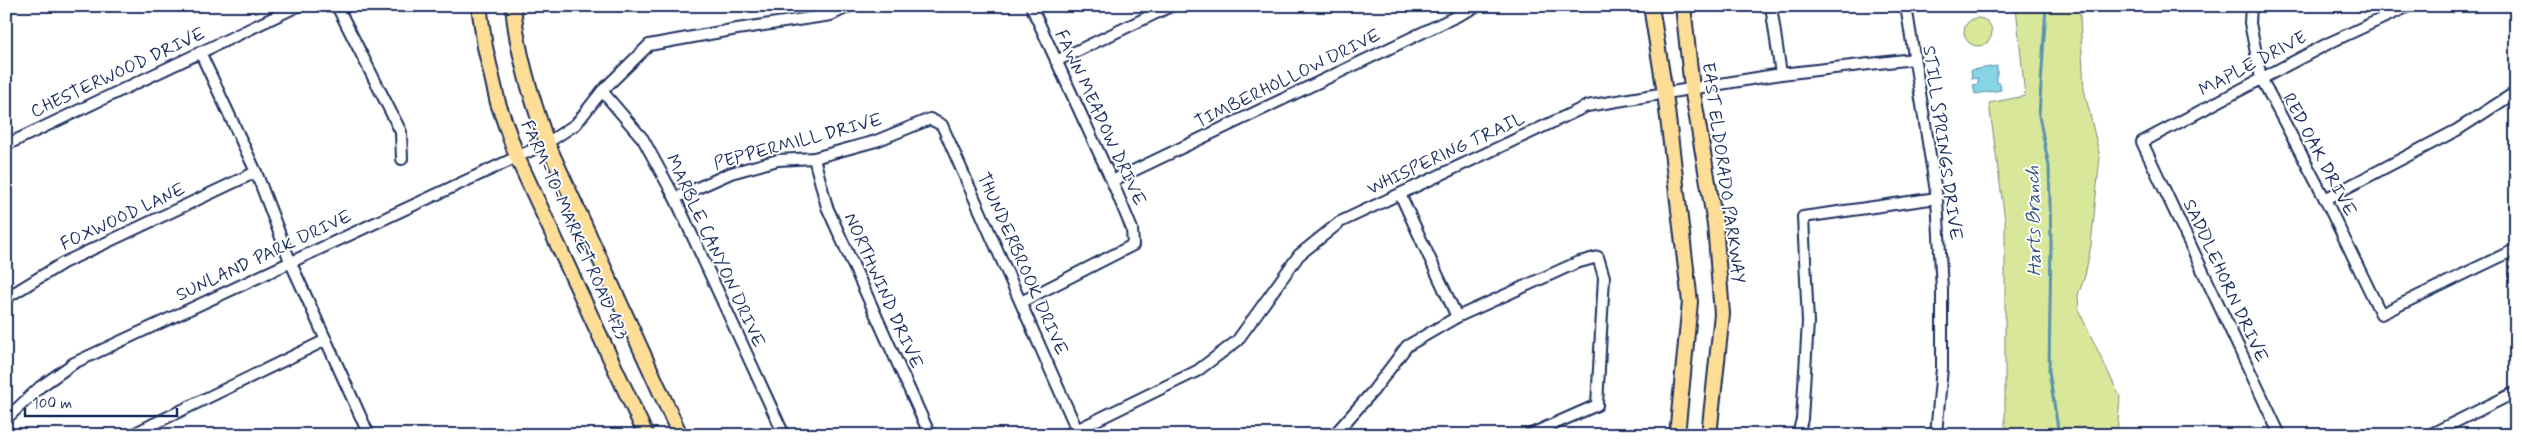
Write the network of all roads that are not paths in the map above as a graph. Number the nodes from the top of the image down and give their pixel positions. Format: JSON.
{"nodes":[{"id":1,"x":298,"y":6,"type":"edge"},
{"id":2,"x":337,"y":6,"type":"edge"},
{"id":3,"x":479,"y":6,"type":"edge"},
{"id":4,"x":513,"y":6,"type":"edge"},
{"id":5,"x":850,"y":6,"type":"edge"},
{"id":6,"x":1030,"y":6,"type":"edge"},
{"id":7,"x":1171,"y":6,"type":"edge"},
{"id":8,"x":1478,"y":6,"type":"edge"},
{"id":9,"x":1651,"y":6,"type":"edge"},
{"id":10,"x":1684,"y":6,"type":"edge"},
{"id":11,"x":1771,"y":6,"type":"edge"},
{"id":12,"x":1906,"y":6,"type":"edge"},
{"id":13,"x":2251,"y":6,"type":"edge"},
{"id":14,"x":2409,"y":6,"type":"edge"},
{"id":15,"x":200,"y":52,"type":"junction"},
{"id":16,"x":1914,"y":59,"type":"junction"},
{"id":17,"x":1056,"y":61,"type":"junction"},
{"id":18,"x":1781,"y":74,"type":"junction"},
{"id":19,"x":2260,"y":78,"type":"junction"},
{"id":20,"x":1692,"y":88,"type":"junction"},
{"id":21,"x":602,"y":91,"type":"junction"},
{"id":22,"x":2516,"y":92,"type":"edge"},
{"id":23,"x":1665,"y":93,"type":"junction"},
{"id":24,"x":930,"y":119,"type":"joint"},
{"id":25,"x":2142,"y":142,"type":"joint"},
{"id":26,"x":547,"y":143,"type":"junction"},
{"id":27,"x":6,"y":145,"type":"edge"},
{"id":28,"x":517,"y":157,"type":"junction"},
{"id":29,"x":814,"y":158,"type":"junction"},
{"id":30,"x":402,"y":159,"type":"dead end"},
{"id":31,"x":256,"y":172,"type":"junction"},
{"id":32,"x":1112,"y":181,"type":"junction"},
{"id":33,"x":1400,"y":194,"type":"junction"},
{"id":34,"x":675,"y":198,"type":"junction"},
{"id":35,"x":1936,"y":198,"type":"junction"},
{"id":36,"x":2325,"y":199,"type":"junction"},
{"id":37,"x":2516,"y":249,"type":"edge"},
{"id":38,"x":290,"y":262,"type":"junction"},
{"id":39,"x":6,"y":298,"type":"edge"},
{"id":40,"x":1021,"y":302,"type":"junction"},
{"id":41,"x":1457,"y":317,"type":"junction"},
{"id":42,"x":326,"y":340,"type":"junction"},
{"id":43,"x":2516,"y":392,"type":"edge"},
{"id":44,"x":6,"y":418,"type":"edge"},
{"id":45,"x":153,"y":424,"type":"junction"},
{"id":46,"x":1077,"y":430,"type":"junction"},
{"id":47,"x":2429,"y":434,"type":"edge"},
{"id":48,"x":131,"y":435,"type":"edge"},
{"id":49,"x":158,"y":435,"type":"edge"},
{"id":50,"x":369,"y":435,"type":"edge"},
{"id":51,"x":646,"y":435,"type":"edge"},
{"id":52,"x":680,"y":435,"type":"edge"},
{"id":53,"x":784,"y":435,"type":"edge"},
{"id":54,"x":930,"y":435,"type":"edge"},
{"id":55,"x":1066,"y":435,"type":"edge"},
{"id":56,"x":1334,"y":435,"type":"edge"},
{"id":57,"x":1529,"y":435,"type":"edge"},
{"id":58,"x":1677,"y":435,"type":"edge"},
{"id":59,"x":1708,"y":435,"type":"edge"},
{"id":60,"x":1798,"y":435,"type":"edge"},
{"id":61,"x":1936,"y":435,"type":"edge"},
{"id":62,"x":2280,"y":435,"type":"edge"}],
"edges":[{"from":1,"to":15,"type":"street","name":"CHESTERWOOD DRIVE"},
{"from":2,"to":30,"type":"street"},
{"from":3,"to":28,"type":"main road","name":"FARM-TO-MARKET ROAD 423"},
{"from":4,"to":26,"type":"main road","name":"FARM-TO-MARKET ROAD 423"},
{"from":5,"to":21,"type":"street","name":"SUNLAND PARK DRIVE"},
{"from":6,"to":17,"type":"street","name":"FAWN MEADOW DRIVE"},
{"from":7,"to":17,"type":"street"},
{"from":8,"to":32,"type":"street","name":"TIMBERHOLLOW DRIVE"},
{"from":9,"to":23,"type":"main road"},
{"from":10,"to":20,"type":"main road","name":"EAST ELDORADO PARKWAY"},
{"from":11,"to":18,"type":"street"},
{"from":12,"to":16,"type":"street","name":"STILL SPRINGS DRIVE"},
{"from":13,"to":19,"type":"street","name":"RED OAK DRIVE"},
{"from":14,"to":19,"type":"street","name":"MAPLE DRIVE"},
{"from":15,"to":27,"type":"street","name":"CHESTERWOOD DRIVE"},
{"from":15,"to":31,"type":"street"},
{"from":16,"to":18,"type":"street","name":"WHISPERING TRAIL"},
{"from":16,"to":35,"type":"street","name":"STILL SPRINGS DRIVE"},
{"from":17,"to":32,"type":"street","name":"FAWN MEADOW DRIVE"},
{"from":18,"to":20,"type":"street","name":"WHISPERING TRAIL"},
{"from":19,"to":25,"type":"street","name":"MAPLE DRIVE"},
{"from":19,"to":36,"type":"street","name":"RED OAK DRIVE"},
{"from":20,"to":23,"type":"street","name":"WHISPERING TRAIL"},
{"from":20,"to":59,"type":"main road","name":"EAST ELDORADO PARKWAY"},
{"from":21,"to":26,"type":"street","name":"SUNLAND PARK DRIVE"},
{"from":21,"to":34,"type":"street","name":"MARBLE CANYON DRIVE"},
{"from":22,"to":36,"type":"street"},
{"from":23,"to":33,"type":"street","name":"WHISPERING TRAIL"},
{"from":23,"to":58,"type":"main road"},
{"from":24,"to":29,"type":"street","name":"PEPPERMILL DRIVE"},
{"from":24,"to":40,"type":"street","name":"THUNDERBROOK DRIVE"},
{"from":25,"to":62,"type":"street","name":"SADDLEHORN DRIVE"},
{"from":26,"to":28,"type":"street","name":"SUNLAND PARK DRIVE"},
{"from":26,"to":52,"type":"main road","name":"FARM-TO-MARKET ROAD 423"},
{"from":28,"to":38,"type":"street","name":"SUNLAND PARK DRIVE"},
{"from":28,"to":51,"type":"main road","name":"FARM-TO-MARKET ROAD 423"},
{"from":29,"to":34,"type":"street","name":"PEPPERMILL DRIVE"},
{"from":29,"to":54,"type":"street","name":"NORTHWIND DRIVE"},
{"from":31,"to":38,"type":"street"},
{"from":31,"to":39,"type":"street","name":"FOXWOOD LANE"},
{"from":32,"to":40,"type":"street","name":"FAWN MEADOW DRIVE"},
{"from":33,"to":41,"type":"street"},
{"from":33,"to":46,"type":"street","name":"WHISPERING TRAIL"},
{"from":34,"to":53,"type":"street","name":"MARBLE CANYON DRIVE"},
{"from":35,"to":60,"type":"street"},
{"from":35,"to":61,"type":"street","name":"STILL SPRINGS DRIVE"},
{"from":36,"to":37,"type":"street","name":"RED OAK DRIVE"},
{"from":38,"to":42,"type":"street"},
{"from":38,"to":44,"type":"street","name":"SUNLAND PARK DRIVE"},
{"from":40,"to":46,"type":"street","name":"THUNDERBROOK DRIVE"},
{"from":41,"to":56,"type":"street"},
{"from":41,"to":57,"type":"street"},
{"from":42,"to":45,"type":"street"},
{"from":42,"to":50,"type":"street"},
{"from":43,"to":47,"type":"street"},
{"from":45,"to":48,"type":"street"},
{"from":45,"to":49,"type":"street"},
{"from":46,"to":55,"type":"street","name":"WHISPERING TRAIL"}]}
